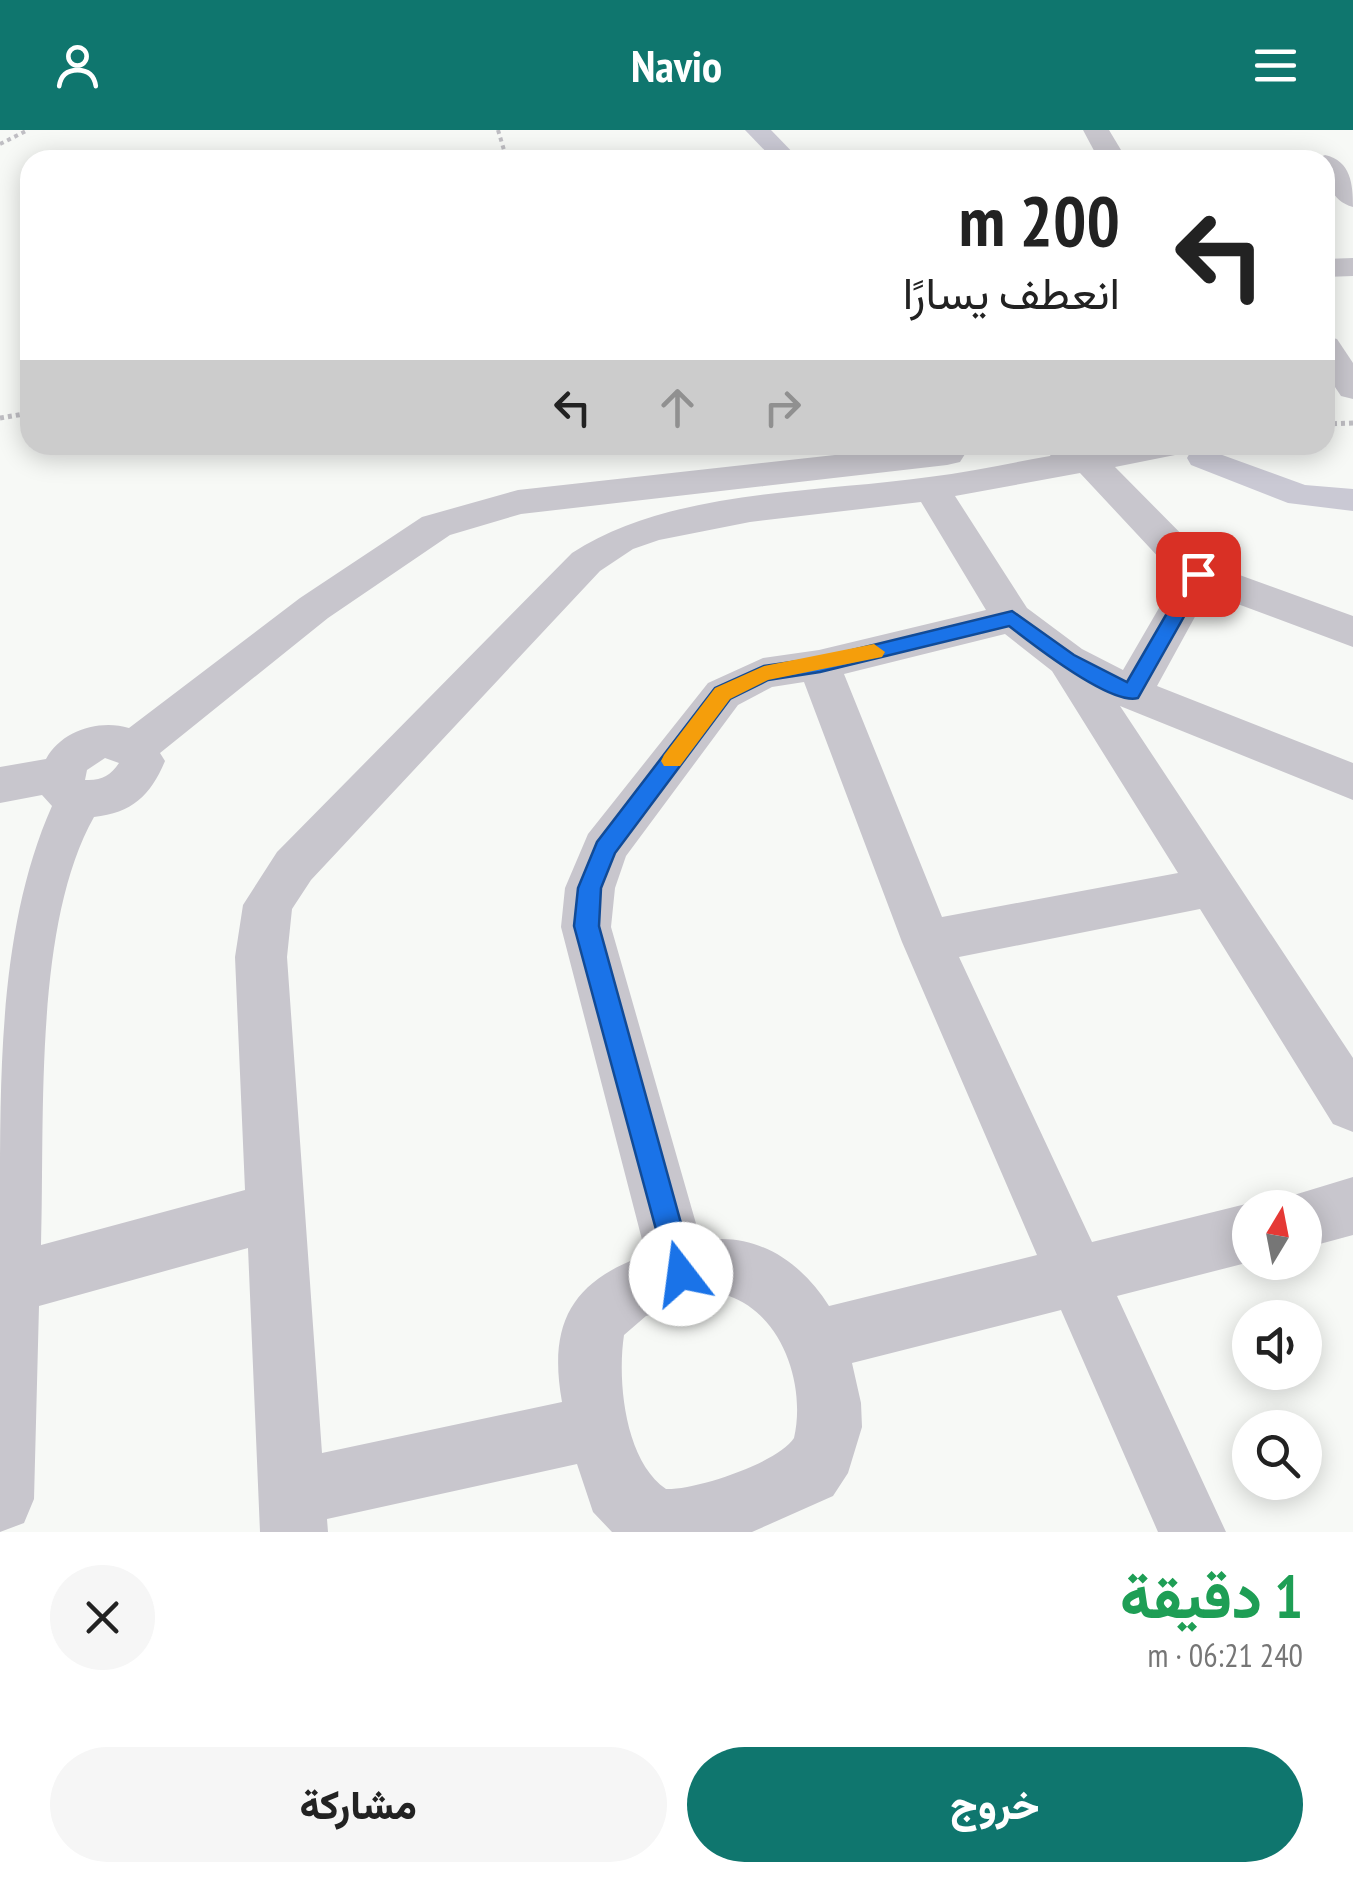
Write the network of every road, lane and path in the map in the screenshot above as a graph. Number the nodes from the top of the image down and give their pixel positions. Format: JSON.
{"nodes":[{"id":1,"x":28,"y":130,"type":"edge"},
{"id":2,"x":0,"y":144,"type":"edge"},
{"id":3,"x":1335,"y":175,"type":"edge"},
{"id":4,"x":1353,"y":197,"type":"edge"},
{"id":5,"x":1335,"y":361,"type":"edge"},
{"id":6,"x":1353,"y":389,"type":"edge"},
{"id":7,"x":941,"y":455,"type":"edge"},
{"id":8,"x":1062,"y":455,"type":"edge"},
{"id":9,"x":1127,"y":455,"type":"edge"},
{"id":10,"x":1091,"y":463,"type":"junction"},
{"id":11,"x":932,"y":489,"type":"junction"},
{"id":12,"x":1198,"y":574,"type":"junction"},
{"id":13,"x":1012,"y":618,"type":"junction"},
{"id":14,"x":1353,"y":632,"type":"edge"},
{"id":15,"x":1067,"y":660,"type":"junction"},
{"id":16,"x":820,"y":665,"type":"junction"},
{"id":17,"x":1131,"y":693,"type":"junction"},
{"id":18,"x":1353,"y":782,"type":"edge"},
{"id":19,"x":0,"y":785,"type":"edge"},
{"id":20,"x":70,"y":787,"type":"junction"},
{"id":21,"x":1212,"y":887,"type":"junction"},
{"id":22,"x":927,"y":942,"type":"junction"},
{"id":23,"x":10,"y":1040,"type":"edge"},
{"id":24,"x":1353,"y":1106,"type":"edge"},
{"id":25,"x":1353,"y":1206,"type":"edge"},
{"id":26,"x":278,"y":1210,"type":"junction"},
{"id":27,"x":1322,"y":1214,"type":"edge"},
{"id":28,"x":1232,"y":1238,"type":"edge"},
{"id":29,"x":681,"y":1274,"type":"junction"},
{"id":30,"x":1078,"y":1277,"type":"junction"},
{"id":31,"x":6,"y":1284,"type":"edge"},
{"id":32,"x":814,"y":1341,"type":"junction"},
{"id":33,"x":599,"y":1427,"type":"junction"},
{"id":34,"x":0,"y":1499,"type":"edge"},
{"id":35,"x":293,"y":1512,"type":"edge"},
{"id":36,"x":746,"y":1517,"type":"edge"},
{"id":37,"x":1192,"y":1532,"type":"edge"}],
"edges":[{"from":1,"to":2,"type":"path"},
{"from":3,"to":4,"type":"street"},
{"from":5,"to":6,"type":"street"},
{"from":7,"to":20,"type":"street"},
{"from":8,"to":10,"type":"street"},
{"from":9,"to":10,"type":"street"},
{"from":10,"to":11,"type":"street"},
{"from":10,"to":12,"type":"street"},
{"from":11,"to":13,"type":"street"},
{"from":11,"to":26,"type":"street"},
{"from":12,"to":14,"type":"street"},
{"from":12,"to":17,"type":"street"},
{"from":13,"to":15,"type":"street"},
{"from":13,"to":16,"type":"street"},
{"from":15,"to":17,"type":"street"},
{"from":15,"to":21,"type":"street"},
{"from":16,"to":22,"type":"street"},
{"from":16,"to":29,"type":"street"},
{"from":17,"to":18,"type":"street"},
{"from":19,"to":20,"type":"street"},
{"from":20,"to":23,"type":"street"},
{"from":21,"to":22,"type":"street"},
{"from":21,"to":24,"type":"street"},
{"from":22,"to":30,"type":"street"},
{"from":23,"to":31,"type":"street"},
{"from":25,"to":27,"type":"street"},
{"from":26,"to":31,"type":"street"},
{"from":26,"to":35,"type":"street"},
{"from":28,"to":30,"type":"street"},
{"from":29,"to":32,"type":"street"},
{"from":29,"to":33,"type":"street"},
{"from":30,"to":32,"type":"street"},
{"from":30,"to":37,"type":"street"},
{"from":31,"to":34,"type":"street"},
{"from":32,"to":36,"type":"street"},
{"from":33,"to":35,"type":"street"},
{"from":33,"to":36,"type":"street"}]}
